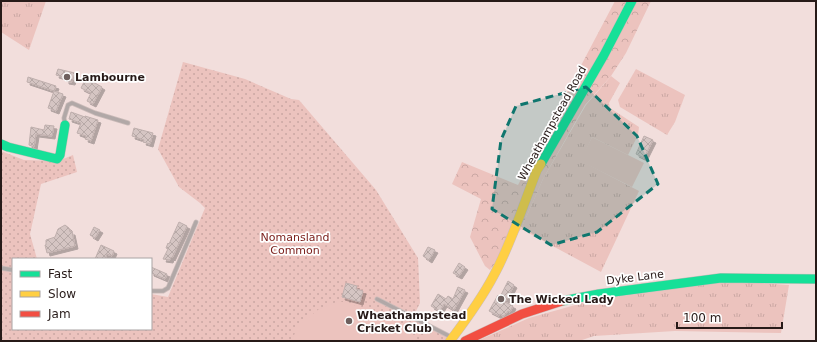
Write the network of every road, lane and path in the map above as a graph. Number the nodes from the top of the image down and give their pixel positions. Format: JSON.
{"nodes":[{"id":1,"x":632,"y":1,"type":"edge"},
{"id":2,"x":128,"y":123,"type":"dead end"},
{"id":3,"x":65,"y":125,"type":"joint"},
{"id":4,"x":1,"y":144,"type":"edge"},
{"id":5,"x":196,"y":222,"type":"dead end"},
{"id":6,"x":1,"y":268,"type":"edge"},
{"id":7,"x":12,"y":270,"type":"edge"},
{"id":8,"x":816,"y":279,"type":"edge"},
{"id":9,"x":152,"y":291,"type":"edge"},
{"id":10,"x":377,"y":299,"type":"dead end"},
{"id":11,"x":451,"y":339,"type":"edge"},
{"id":12,"x":465,"y":341,"type":"edge"}],
"edges":[{"from":1,"to":11,"type":"street","name":"Wheathampstead Road"},
{"from":2,"to":3,"type":"lane"},
{"from":3,"to":4,"type":"street"},
{"from":5,"to":9,"type":"lane"},
{"from":6,"to":7,"type":"lane"},
{"from":8,"to":12,"type":"street","name":"Dyke Lane"},
{"from":10,"to":11,"type":"lane"}]}
